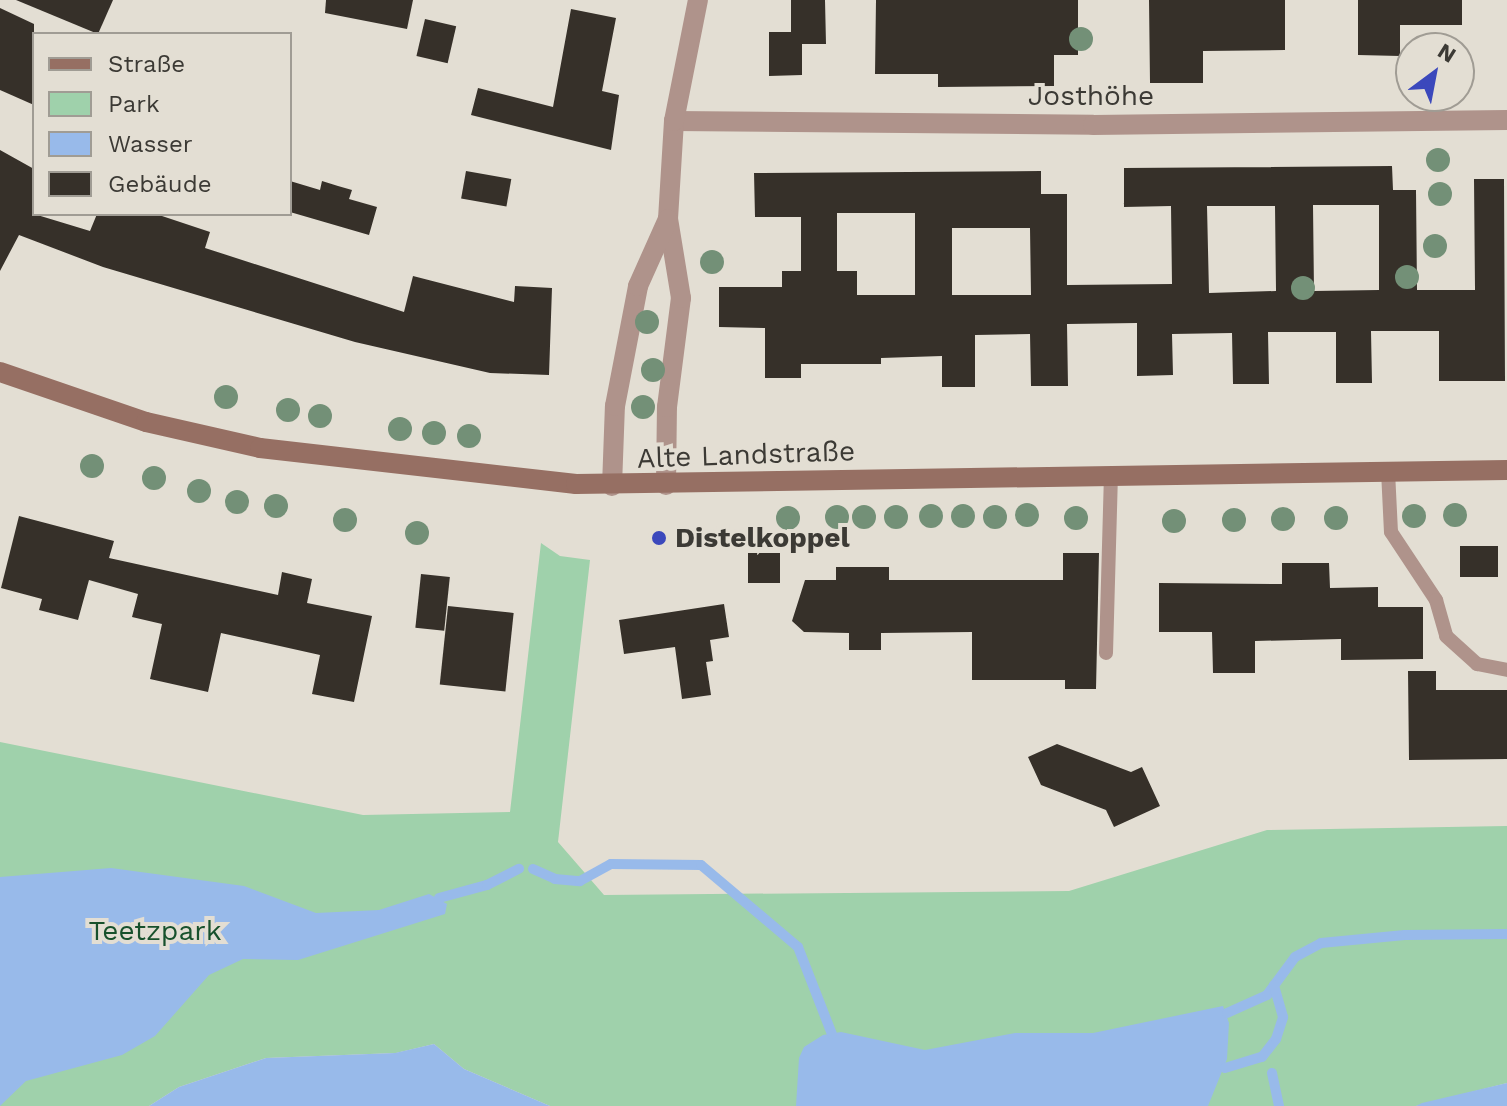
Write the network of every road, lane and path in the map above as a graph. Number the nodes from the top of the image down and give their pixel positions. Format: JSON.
{"nodes":[{"id":1,"x":698,"y":0,"type":"edge"},
{"id":2,"x":1507,"y":120,"type":"edge"},
{"id":3,"x":674,"y":121,"type":"junction"},
{"id":4,"x":668,"y":219,"type":"junction"},
{"id":5,"x":0,"y":372,"type":"edge"},
{"id":6,"x":1507,"y":470,"type":"edge"},
{"id":7,"x":1388,"y":471,"type":"junction"},
{"id":8,"x":1111,"y":474,"type":"junction"},
{"id":9,"x":666,"y":485,"type":"junction"},
{"id":10,"x":612,"y":486,"type":"junction"},
{"id":11,"x":1106,"y":653,"type":"dead end"},
{"id":12,"x":1507,"y":670,"type":"edge"}],
"edges":[{"from":1,"to":3,"type":"street"},
{"from":2,"to":3,"type":"street","name":"Josthöhe"},
{"from":3,"to":4,"type":"street"},
{"from":4,"to":9,"type":"street"},
{"from":4,"to":10,"type":"street"},
{"from":5,"to":10,"type":"main road","name":"Alte Landstraße"},
{"from":6,"to":7,"type":"main road","name":"Alte Landstraße"},
{"from":7,"to":8,"type":"main road","name":"Alte Landstraße"},
{"from":7,"to":12,"type":"lane"},
{"from":8,"to":9,"type":"main road","name":"Alte Landstraße"},
{"from":8,"to":11,"type":"lane"},
{"from":9,"to":10,"type":"main road","name":"Alte Landstraße"}]}
